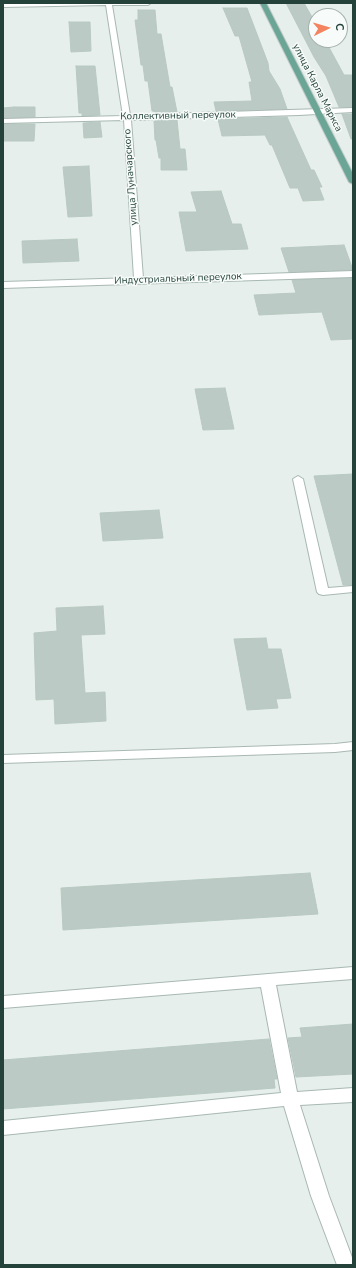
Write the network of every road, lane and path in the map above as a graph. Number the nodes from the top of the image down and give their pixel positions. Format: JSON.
{"nodes":[{"id":1,"x":109,"y":3,"type":"edge"},
{"id":2,"x":148,"y":3,"type":"edge"},
{"id":3,"x":264,"y":3,"type":"edge"},
{"id":4,"x":3,"y":5,"type":"edge"},
{"id":5,"x":353,"y":110,"type":"edge"},
{"id":6,"x":318,"y":112,"type":"junction"},
{"id":7,"x":127,"y":117,"type":"junction"},
{"id":8,"x":3,"y":121,"type":"edge"},
{"id":9,"x":353,"y":182,"type":"edge"},
{"id":10,"x":353,"y":274,"type":"edge"},
{"id":11,"x":139,"y":281,"type":"junction"},
{"id":12,"x":3,"y":285,"type":"edge"},
{"id":13,"x":298,"y":479,"type":"dead end"},
{"id":14,"x":353,"y":589,"type":"edge"},
{"id":15,"x":353,"y":746,"type":"edge"},
{"id":16,"x":3,"y":760,"type":"edge"},
{"id":17,"x":353,"y":972,"type":"edge"},
{"id":18,"x":268,"y":980,"type":"junction"},
{"id":19,"x":3,"y":1002,"type":"edge"},
{"id":20,"x":353,"y":1095,"type":"edge"},
{"id":21,"x":290,"y":1099,"type":"junction"},
{"id":22,"x":3,"y":1128,"type":"edge"},
{"id":23,"x":346,"y":1265,"type":"edge"}],
"edges":[{"from":1,"to":2,"type":"street"},
{"from":1,"to":4,"type":"street"},
{"from":1,"to":7,"type":"street","name":"улица Луначарского"},
{"from":3,"to":6,"type":"main road","name":"улица Карла Маркса"},
{"from":5,"to":6,"type":"street","name":"Коллективный переулок"},
{"from":6,"to":7,"type":"street","name":"Коллективный переулок"},
{"from":6,"to":9,"type":"main road","name":"улица Карла Маркса"},
{"from":7,"to":8,"type":"street","name":"Коллективный переулок"},
{"from":7,"to":11,"type":"street","name":"улица Луначарского"},
{"from":10,"to":11,"type":"street","name":"Индустриальный переулок"},
{"from":11,"to":12,"type":"street","name":"Индустриальный переулок"},
{"from":13,"to":14,"type":"street"},
{"from":15,"to":16,"type":"street"},
{"from":17,"to":18,"type":"street"},
{"from":18,"to":19,"type":"street"},
{"from":18,"to":21,"type":"street"},
{"from":20,"to":21,"type":"street"},
{"from":21,"to":22,"type":"street"},
{"from":21,"to":23,"type":"street"}]}
